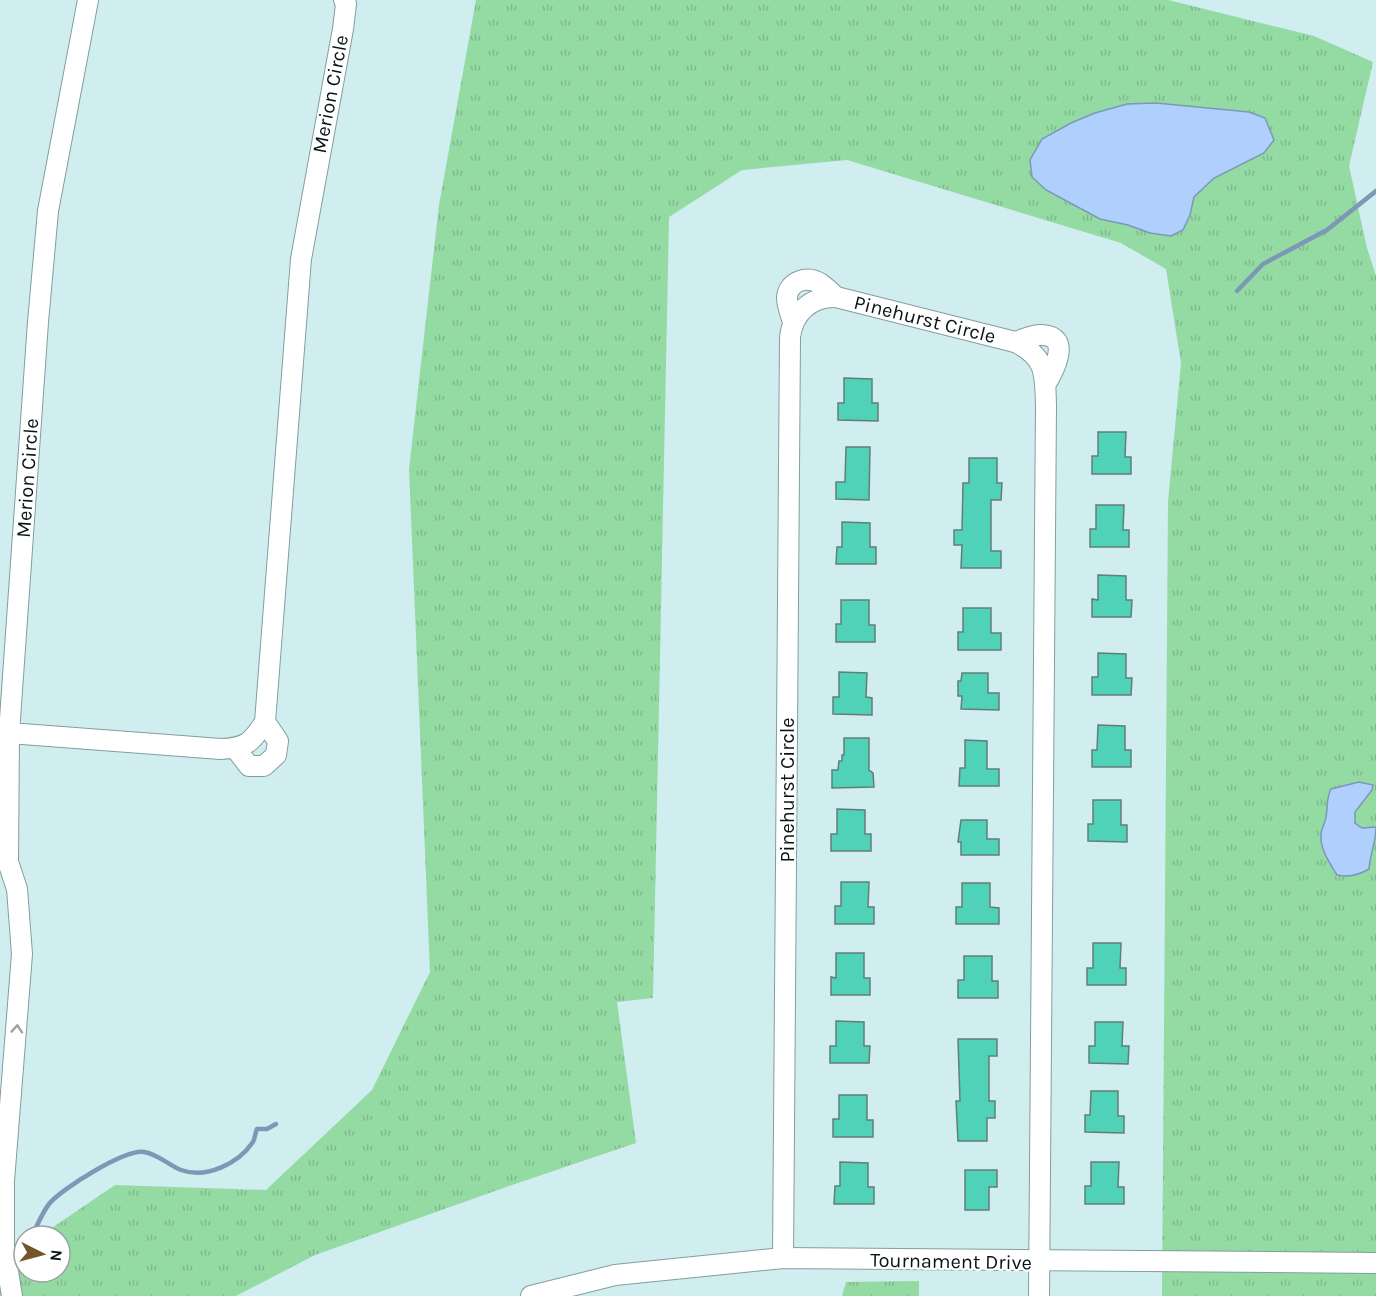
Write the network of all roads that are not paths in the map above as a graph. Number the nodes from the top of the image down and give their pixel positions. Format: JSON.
{"nodes":[{"id":1,"x":88,"y":0,"type":"edge"},
{"id":2,"x":347,"y":1,"type":"edge"},
{"id":3,"x":265,"y":722,"type":"junction"},
{"id":4,"x":9,"y":733,"type":"junction"},
{"id":5,"x":236,"y":749,"type":"junction"},
{"id":6,"x":8,"y":862,"type":"junction"},
{"id":7,"x":0,"y":881,"type":"edge"},
{"id":8,"x":7,"y":1063,"type":"edge"},
{"id":9,"x":6,"y":1090,"type":"edge"},
{"id":10,"x":783,"y":1258,"type":"junction"},
{"id":11,"x":1040,"y":1262,"type":"junction"},
{"id":12,"x":1376,"y":1263,"type":"edge"},
{"id":13,"x":12,"y":1296,"type":"edge"},
{"id":14,"x":531,"y":1296,"type":"edge"},
{"id":15,"x":1039,"y":1296,"type":"edge"}],
"edges":[{"from":1,"to":4,"type":"street","name":"Merion Circle"},
{"from":2,"to":3,"type":"street","name":"Merion Circle"},
{"from":3,"to":5,"type":"street"},
{"from":3,"to":5,"type":"street","name":"Merion Circle"},
{"from":4,"to":5,"type":"street"},
{"from":4,"to":6,"type":"street","name":"Merion Circle"},
{"from":6,"to":7,"type":"street"},
{"from":8,"to":6,"type":"street","one_way":true},
{"from":8,"to":9,"type":"street"},
{"from":9,"to":13,"type":"street"},
{"from":10,"to":11,"type":"street","name":"Tournament Drive"},
{"from":10,"to":11,"type":"street","name":"Pinehurst Circle"},
{"from":10,"to":14,"type":"street","name":"Tournament Drive"},
{"from":11,"to":12,"type":"street","name":"Tournament Drive"},
{"from":11,"to":15,"type":"street","name":"Pinehurst Circle"}]}
